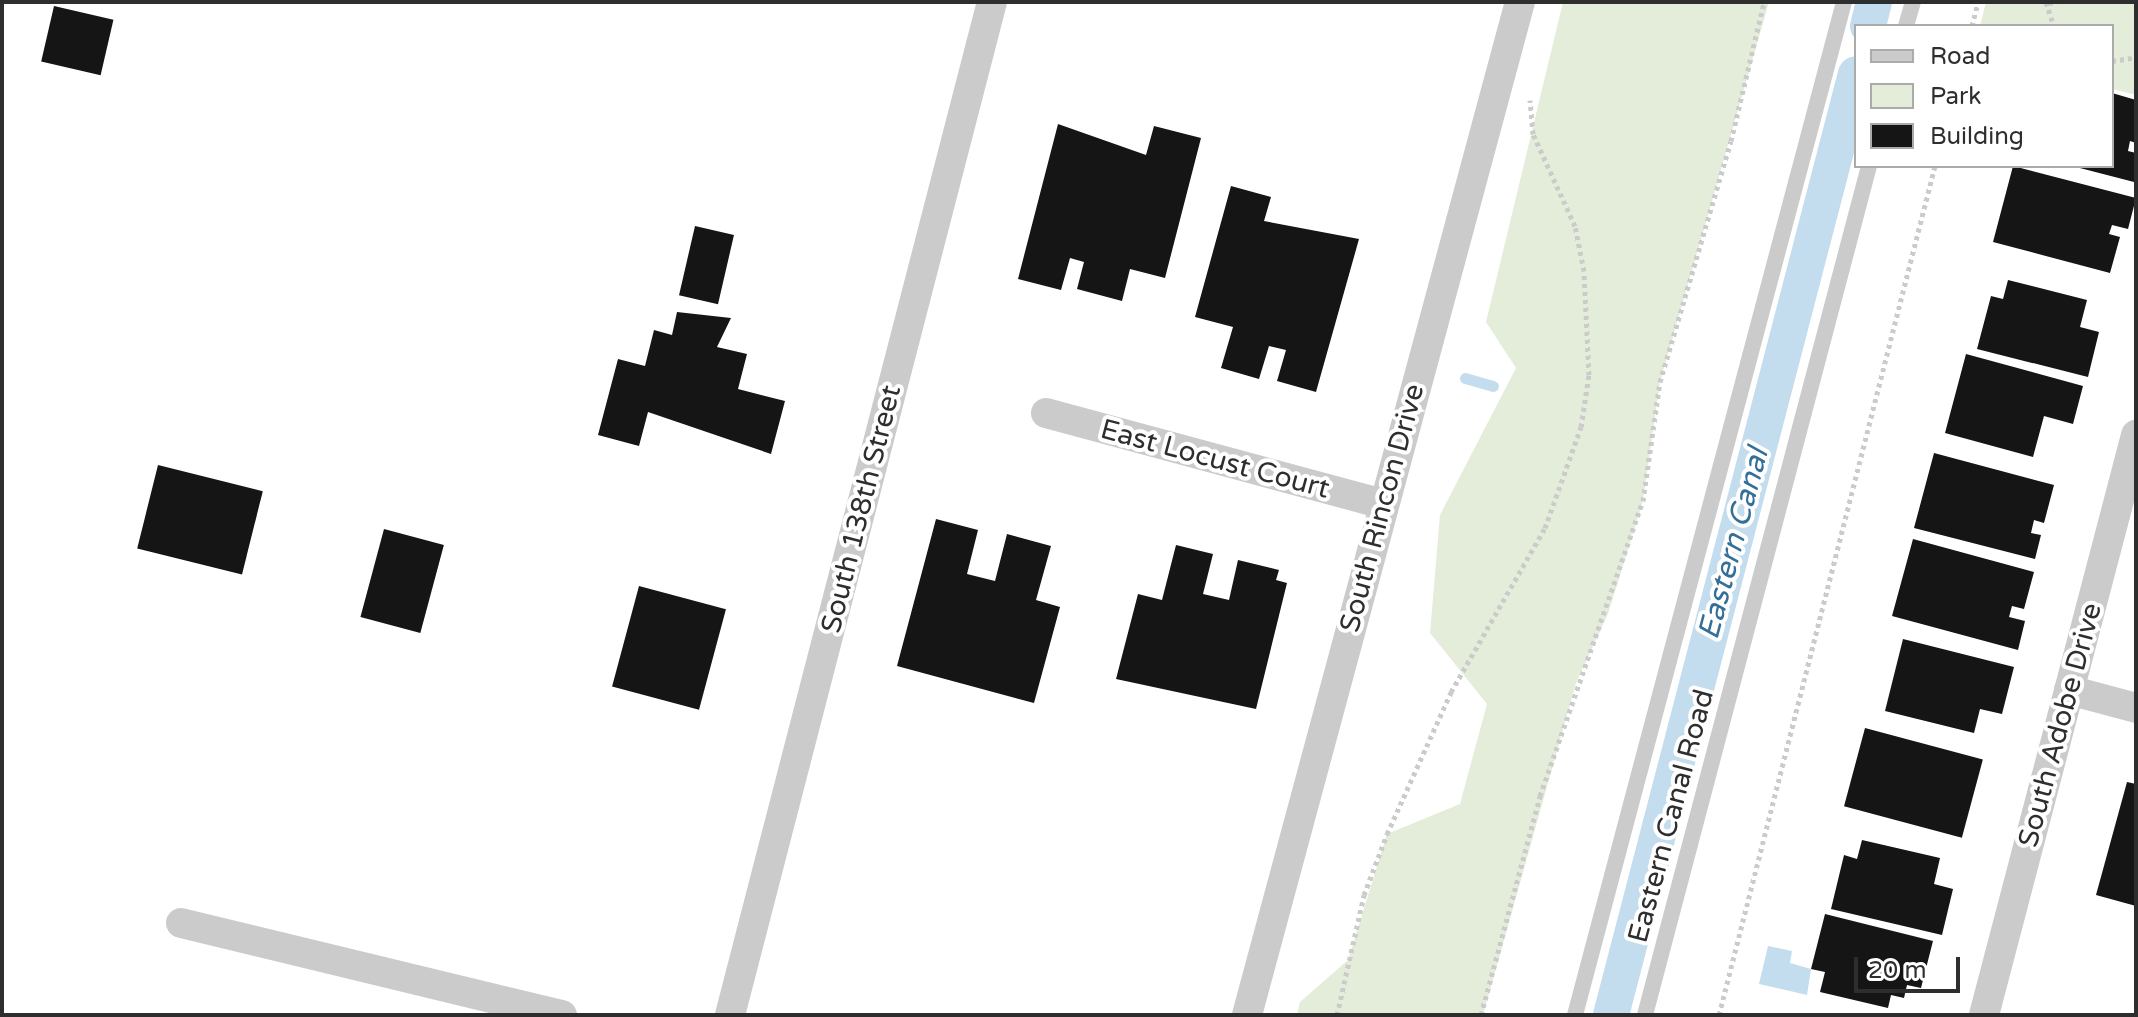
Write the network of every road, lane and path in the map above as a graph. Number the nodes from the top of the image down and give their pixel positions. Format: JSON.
{"nodes":[{"id":1,"x":992,"y":2,"type":"edge"},
{"id":2,"x":1520,"y":2,"type":"edge"},
{"id":3,"x":1764,"y":2,"type":"edge"},
{"id":4,"x":1844,"y":2,"type":"edge"},
{"id":5,"x":1913,"y":2,"type":"edge"},
{"id":6,"x":1978,"y":2,"type":"edge"},
{"id":7,"x":2048,"y":2,"type":"edge"},
{"id":8,"x":2057,"y":2,"type":"edge"},
{"id":9,"x":1907,"y":24,"type":"edge"},
{"id":10,"x":1972,"y":24,"type":"edge"},
{"id":11,"x":2054,"y":24,"type":"edge"},
{"id":12,"x":2136,"y":57,"type":"edge"},
{"id":13,"x":2114,"y":61,"type":"edge"},
{"id":14,"x":1533,"y":87,"type":"dead end"},
{"id":15,"x":1868,"y":168,"type":"edge"},
{"id":16,"x":1934,"y":168,"type":"edge"},
{"id":17,"x":1046,"y":413,"type":"dead end"},
{"id":18,"x":2136,"y":435,"type":"edge"},
{"id":19,"x":1383,"y":504,"type":"junction"},
{"id":20,"x":2069,"y":690,"type":"junction"},
{"id":21,"x":2136,"y":708,"type":"edge"},
{"id":22,"x":181,"y":923,"type":"dead end"},
{"id":23,"x":562,"y":1015,"type":"edge"},
{"id":24,"x":730,"y":1015,"type":"edge"},
{"id":25,"x":1247,"y":1015,"type":"edge"},
{"id":26,"x":1337,"y":1015,"type":"edge"},
{"id":27,"x":1481,"y":1015,"type":"edge"},
{"id":28,"x":1575,"y":1015,"type":"edge"},
{"id":29,"x":1645,"y":1015,"type":"edge"},
{"id":30,"x":1719,"y":1015,"type":"edge"},
{"id":31,"x":1984,"y":1015,"type":"edge"}],
"edges":[{"from":1,"to":24,"type":"street","name":"South 138th Street"},
{"from":2,"to":19,"type":"street","name":"South Rincon Drive"},
{"from":3,"to":27,"type":"path"},
{"from":4,"to":28,"type":"lane"},
{"from":5,"to":9,"type":"lane"},
{"from":6,"to":10,"type":"path"},
{"from":7,"to":8,"type":"path"},
{"from":7,"to":11,"type":"path"},
{"from":12,"to":13,"type":"path"},
{"from":14,"to":26,"type":"path"},
{"from":15,"to":29,"type":"lane","name":"Eastern Canal Road"},
{"from":16,"to":30,"type":"path"},
{"from":17,"to":19,"type":"street","name":"East Locust Court"},
{"from":18,"to":20,"type":"street","name":"South Adobe Drive"},
{"from":19,"to":25,"type":"street","name":"South Rincon Drive"},
{"from":20,"to":21,"type":"street"},
{"from":20,"to":31,"type":"street","name":"South Adobe Drive"},
{"from":22,"to":23,"type":"street"}]}
